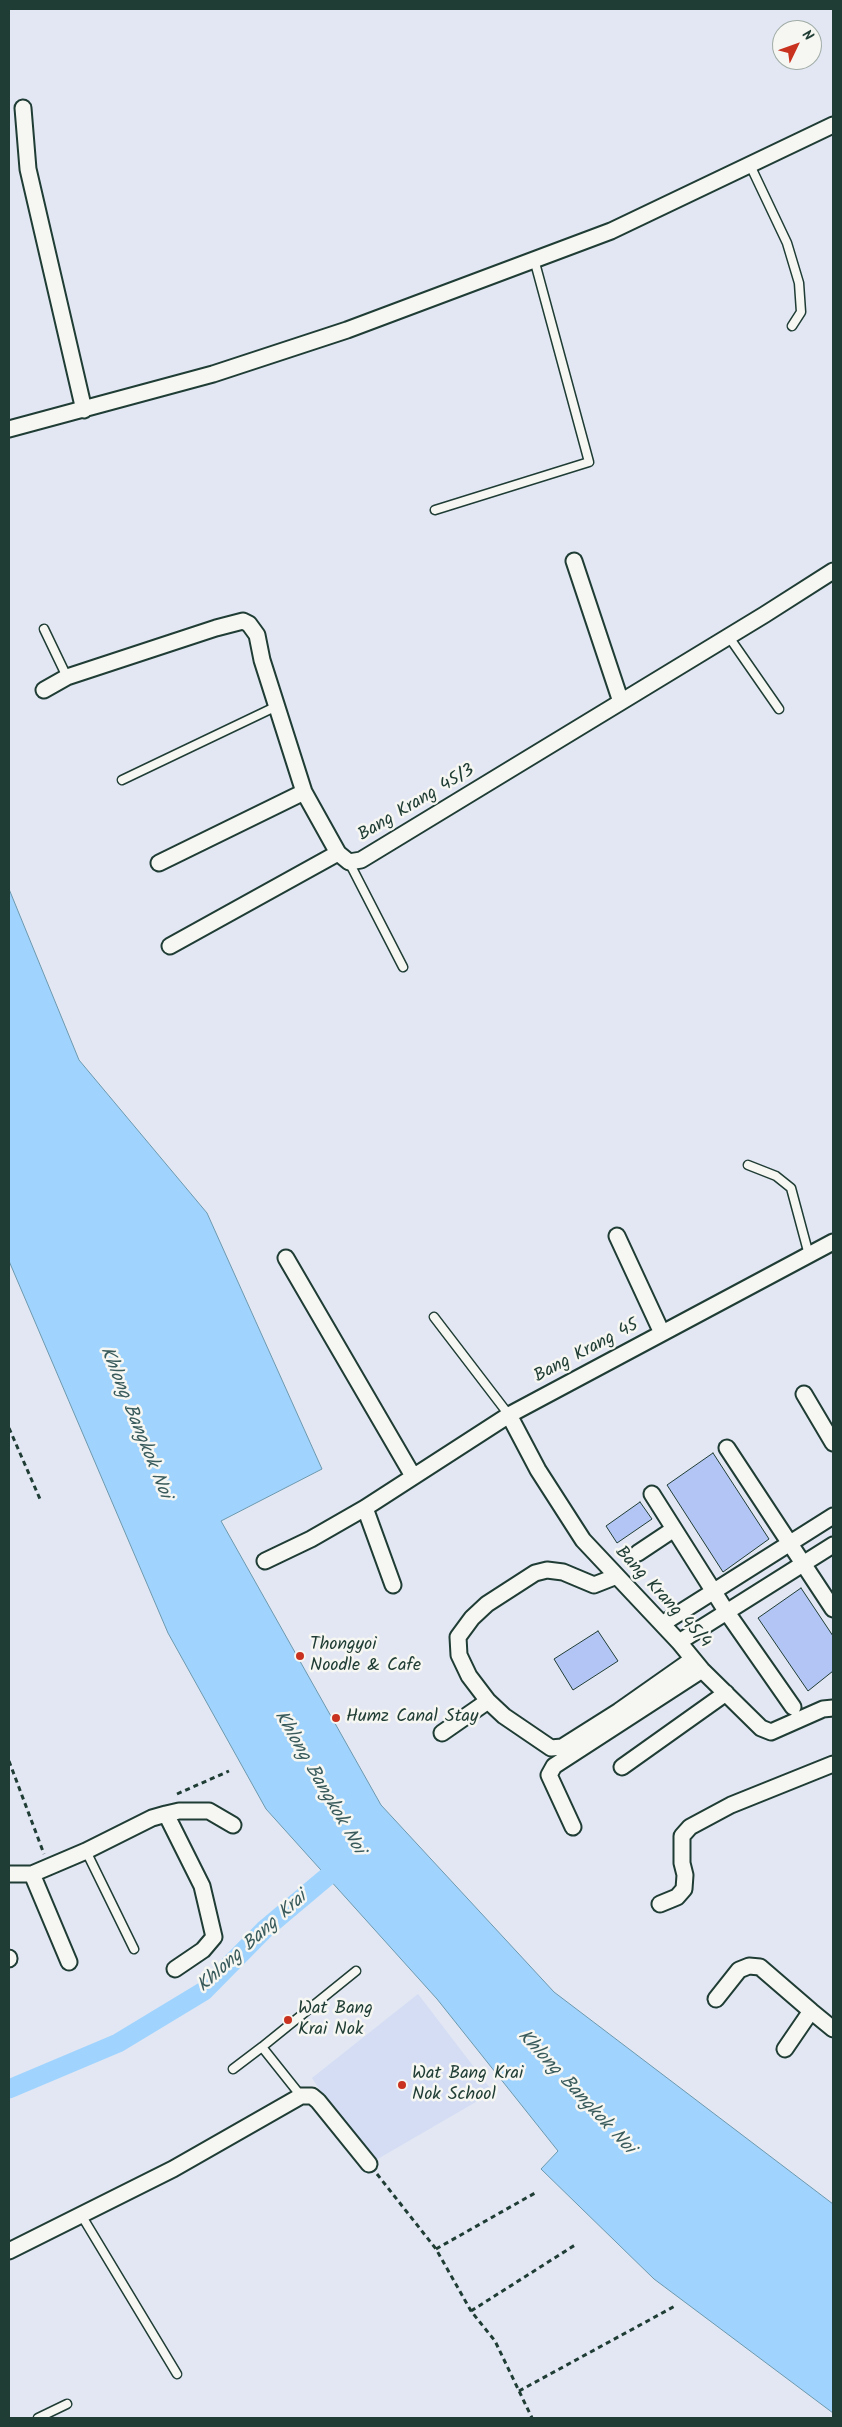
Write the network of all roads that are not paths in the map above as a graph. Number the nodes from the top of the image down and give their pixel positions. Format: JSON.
{"nodes":[{"id":1,"x":23,"y":108,"type":"dead end"},
{"id":2,"x":833,"y":125,"type":"edge"},
{"id":3,"x":750,"y":164,"type":"junction"},
{"id":4,"x":534,"y":260,"type":"junction"},
{"id":5,"x":792,"y":326,"type":"dead end"},
{"id":6,"x":84,"y":410,"type":"junction"},
{"id":7,"x":9,"y":429,"type":"edge"},
{"id":8,"x":435,"y":510,"type":"dead end"},
{"id":9,"x":574,"y":561,"type":"dead end"},
{"id":10,"x":833,"y":571,"type":"edge"},
{"id":11,"x":44,"y":629,"type":"dead end"},
{"id":12,"x":729,"y":637,"type":"junction"},
{"id":13,"x":67,"y":677,"type":"junction"},
{"id":14,"x":44,"y":690,"type":"dead end"},
{"id":15,"x":621,"y":702,"type":"junction"},
{"id":16,"x":277,"y":706,"type":"junction"},
{"id":17,"x":779,"y":710,"type":"dead end"},
{"id":18,"x":122,"y":780,"type":"dead end"},
{"id":19,"x":304,"y":792,"type":"junction"},
{"id":20,"x":344,"y":857,"type":"junction"},
{"id":21,"x":159,"y":864,"type":"dead end"},
{"id":22,"x":170,"y":946,"type":"dead end"},
{"id":23,"x":403,"y":967,"type":"dead end"},
{"id":24,"x":748,"y":1165,"type":"dead end"},
{"id":25,"x":617,"y":1236,"type":"dead end"},
{"id":26,"x":833,"y":1242,"type":"edge"},
{"id":27,"x":809,"y":1255,"type":"junction"},
{"id":28,"x":286,"y":1258,"type":"dead end"},
{"id":29,"x":434,"y":1317,"type":"dead end"},
{"id":30,"x":662,"y":1333,"type":"junction"},
{"id":31,"x":804,"y":1394,"type":"dead end"},
{"id":32,"x":509,"y":1415,"type":"junction"},
{"id":33,"x":833,"y":1443,"type":"edge"},
{"id":34,"x":727,"y":1448,"type":"dead end"},
{"id":35,"x":413,"y":1476,"type":"junction"},
{"id":36,"x":652,"y":1494,"type":"dead end"},
{"id":37,"x":365,"y":1508,"type":"junction"},
{"id":38,"x":833,"y":1516,"type":"edge"},
{"id":39,"x":674,"y":1529,"type":"junction"},
{"id":40,"x":789,"y":1542,"type":"junction"},
{"id":41,"x":833,"y":1545,"type":"edge"},
{"id":42,"x":638,"y":1553,"type":"dead end"},
{"id":43,"x":265,"y":1561,"type":"dead end"},
{"id":44,"x":803,"y":1564,"type":"junction"},
{"id":45,"x":616,"y":1576,"type":"junction"},
{"id":46,"x":393,"y":1585,"type":"dead end"},
{"id":47,"x":713,"y":1591,"type":"junction"},
{"id":48,"x":833,"y":1609,"type":"edge"},
{"id":49,"x":726,"y":1611,"type":"junction"},
{"id":50,"x":662,"y":1624,"type":"junction"},
{"id":51,"x":679,"y":1642,"type":"junction"},
{"id":52,"x":698,"y":1665,"type":"junction"},
{"id":53,"x":726,"y":1693,"type":"junction"},
{"id":54,"x":488,"y":1702,"type":"junction"},
{"id":55,"x":793,"y":1707,"type":"dead end"},
{"id":56,"x":833,"y":1708,"type":"edge"},
{"id":57,"x":442,"y":1733,"type":"dead end"},
{"id":58,"x":833,"y":1764,"type":"edge"},
{"id":59,"x":622,"y":1767,"type":"dead end"},
{"id":60,"x":166,"y":1814,"type":"junction"},
{"id":61,"x":233,"y":1825,"type":"dead end"},
{"id":62,"x":573,"y":1827,"type":"dead end"},
{"id":63,"x":86,"y":1851,"type":"junction"},
{"id":64,"x":9,"y":1874,"type":"edge"},
{"id":65,"x":32,"y":1874,"type":"junction"},
{"id":66,"x":660,"y":1904,"type":"dead end"},
{"id":67,"x":134,"y":1949,"type":"dead end"},
{"id":68,"x":69,"y":1962,"type":"dead end"},
{"id":69,"x":175,"y":1969,"type":"dead end"},
{"id":70,"x":356,"y":1971,"type":"dead end"},
{"id":71,"x":716,"y":1999,"type":"dead end"},
{"id":72,"x":811,"y":2011,"type":"junction"},
{"id":73,"x":833,"y":2029,"type":"edge"},
{"id":74,"x":262,"y":2047,"type":"junction"},
{"id":75,"x":785,"y":2049,"type":"dead end"},
{"id":76,"x":233,"y":2069,"type":"dead end"},
{"id":77,"x":300,"y":2096,"type":"junction"},
{"id":78,"x":369,"y":2164,"type":"road end"},
{"id":79,"x":80,"y":2213,"type":"junction"},
{"id":80,"x":9,"y":2251,"type":"edge"},
{"id":81,"x":177,"y":2374,"type":"dead end"},
{"id":82,"x":67,"y":2404,"type":"dead end"},
{"id":83,"x":38,"y":2418,"type":"edge"}],
"edges":[{"from":1,"to":6,"type":"street"},
{"from":2,"to":3,"type":"street"},
{"from":3,"to":4,"type":"street"},
{"from":3,"to":5,"type":"lane"},
{"from":4,"to":6,"type":"street"},
{"from":4,"to":8,"type":"lane"},
{"from":6,"to":7,"type":"street"},
{"from":9,"to":15,"type":"street"},
{"from":10,"to":12,"type":"street","name":"Bang Krang 45/3"},
{"from":11,"to":13,"type":"lane"},
{"from":12,"to":15,"type":"street","name":"Bang Krang 45/3"},
{"from":12,"to":17,"type":"lane"},
{"from":13,"to":14,"type":"street"},
{"from":13,"to":16,"type":"street"},
{"from":15,"to":20,"type":"street","name":"Bang Krang 45/3"},
{"from":16,"to":18,"type":"lane"},
{"from":16,"to":19,"type":"street"},
{"from":19,"to":20,"type":"street"},
{"from":19,"to":21,"type":"street"},
{"from":20,"to":22,"type":"street","name":"Bang Krang 45/3"},
{"from":20,"to":23,"type":"lane"},
{"from":24,"to":27,"type":"lane"},
{"from":25,"to":30,"type":"street"},
{"from":26,"to":27,"type":"street","name":"Bang Krang 45"},
{"from":27,"to":30,"type":"street","name":"Bang Krang 45"},
{"from":28,"to":35,"type":"street"},
{"from":29,"to":32,"type":"lane"},
{"from":30,"to":32,"type":"street","name":"Bang Krang 45"},
{"from":31,"to":33,"type":"street"},
{"from":32,"to":35,"type":"street","name":"Bang Krang 45"},
{"from":32,"to":45,"type":"street","name":"Bang Krang 45/4"},
{"from":34,"to":40,"type":"street"},
{"from":35,"to":37,"type":"street","name":"Bang Krang 45"},
{"from":36,"to":39,"type":"street"},
{"from":37,"to":43,"type":"street","name":"Bang Krang 45"},
{"from":37,"to":46,"type":"street"},
{"from":38,"to":40,"type":"street"},
{"from":39,"to":42,"type":"street"},
{"from":39,"to":47,"type":"street"},
{"from":40,"to":44,"type":"street"},
{"from":40,"to":47,"type":"street"},
{"from":41,"to":44,"type":"street"},
{"from":44,"to":48,"type":"street"},
{"from":44,"to":49,"type":"street"},
{"from":45,"to":50,"type":"street","name":"Bang Krang 45/4"},
{"from":45,"to":54,"type":"street"},
{"from":47,"to":49,"type":"street"},
{"from":47,"to":50,"type":"street"},
{"from":49,"to":51,"type":"street"},
{"from":49,"to":55,"type":"street"},
{"from":50,"to":51,"type":"street","name":"Bang Krang 45/4"},
{"from":51,"to":52,"type":"street","name":"Bang Krang 45/4"},
{"from":52,"to":53,"type":"street","name":"Bang Krang 45/4"},
{"from":52,"to":54,"type":"street"},
{"from":52,"to":62,"type":"street"},
{"from":53,"to":56,"type":"street","name":"Bang Krang 45/4"},
{"from":53,"to":59,"type":"street"},
{"from":54,"to":57,"type":"street"},
{"from":58,"to":66,"type":"street"},
{"from":60,"to":61,"type":"street"},
{"from":60,"to":63,"type":"street"},
{"from":60,"to":69,"type":"street"},
{"from":63,"to":65,"type":"street"},
{"from":63,"to":67,"type":"lane"},
{"from":64,"to":65,"type":"street"},
{"from":65,"to":68,"type":"street"},
{"from":70,"to":74,"type":"lane"},
{"from":71,"to":72,"type":"street"},
{"from":72,"to":73,"type":"street"},
{"from":72,"to":75,"type":"street"},
{"from":74,"to":76,"type":"lane"},
{"from":74,"to":77,"type":"lane"},
{"from":77,"to":78,"type":"street"},
{"from":77,"to":79,"type":"street"},
{"from":79,"to":80,"type":"street"},
{"from":79,"to":81,"type":"lane"},
{"from":82,"to":83,"type":"lane"}]}
